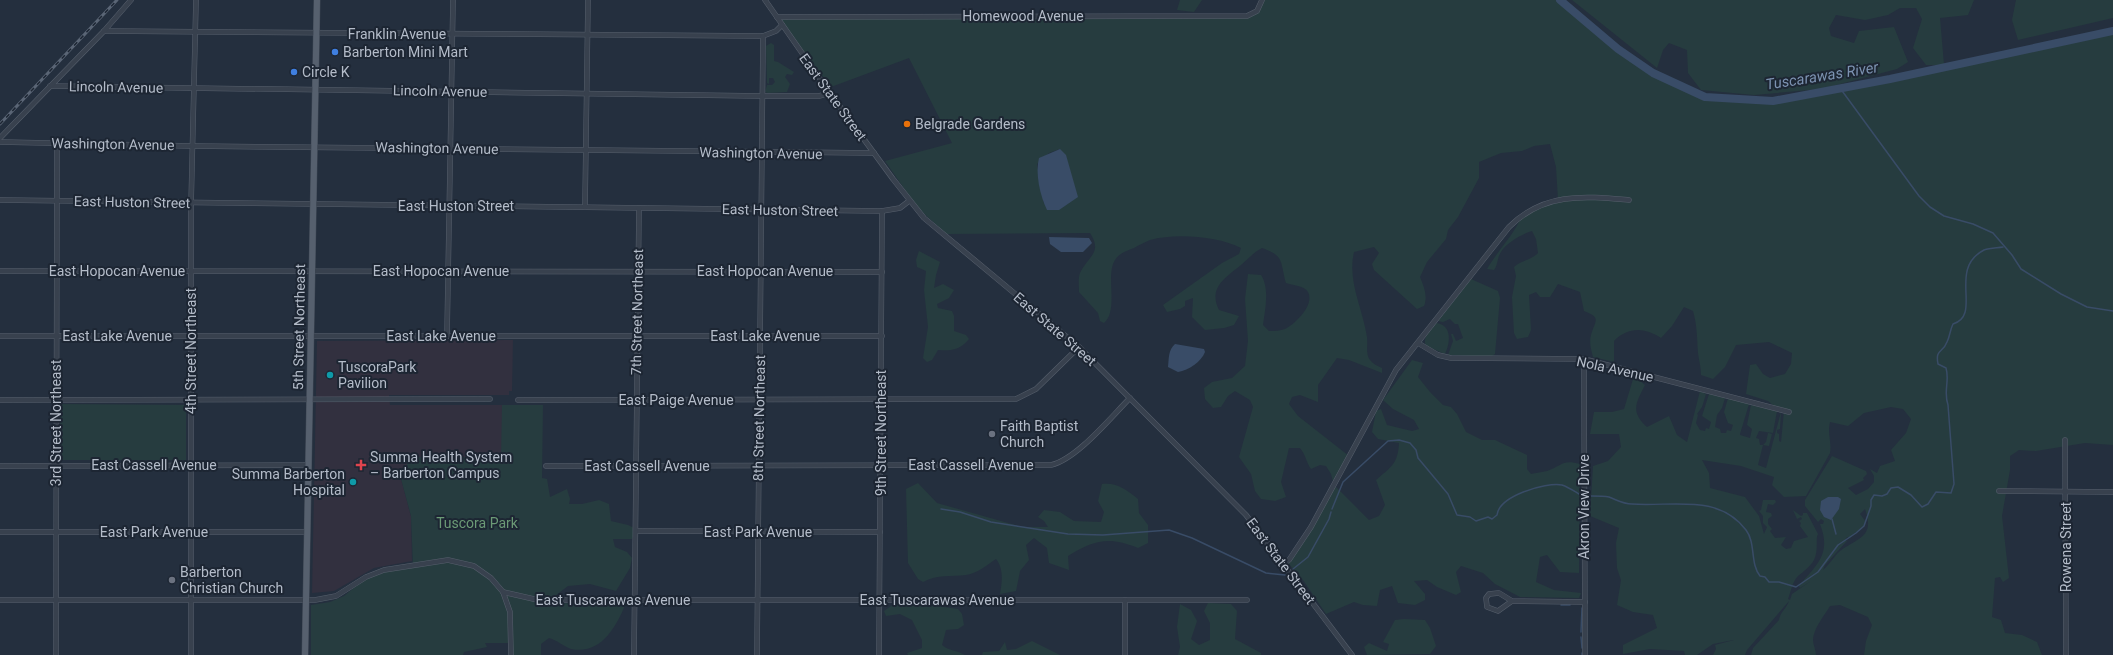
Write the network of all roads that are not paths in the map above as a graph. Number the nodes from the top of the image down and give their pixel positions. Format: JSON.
{"nodes":[{"id":1,"x":130,"y":0,"type":"edge"},
{"id":2,"x":196,"y":0,"type":"edge"},
{"id":3,"x":317,"y":0,"type":"edge"},
{"id":4,"x":452,"y":0,"type":"edge"},
{"id":5,"x":588,"y":0,"type":"edge"},
{"id":6,"x":765,"y":0,"type":"edge"},
{"id":7,"x":1262,"y":0,"type":"edge"},
{"id":8,"x":777,"y":17,"type":"junction"},
{"id":9,"x":782,"y":25,"type":"junction"},
{"id":10,"x":104,"y":31,"type":"junction"},
{"id":11,"x":195,"y":32,"type":"junction"},
{"id":12,"x":317,"y":33,"type":"junction"},
{"id":13,"x":452,"y":34,"type":"junction"},
{"id":14,"x":588,"y":36,"type":"junction"},
{"id":15,"x":763,"y":36,"type":"junction"},
{"id":16,"x":50,"y":86,"type":"junction"},
{"id":17,"x":194,"y":88,"type":"junction"},
{"id":18,"x":316,"y":90,"type":"junction"},
{"id":19,"x":451,"y":91,"type":"junction"},
{"id":20,"x":587,"y":93,"type":"junction"},
{"id":21,"x":830,"y":93,"type":"junction"},
{"id":22,"x":762,"y":96,"type":"junction"},
{"id":23,"x":0,"y":138,"type":"edge"},
{"id":24,"x":0,"y":142,"type":"edge"},
{"id":25,"x":57,"y":144,"type":"junction"},
{"id":26,"x":192,"y":146,"type":"junction"},
{"id":27,"x":314,"y":147,"type":"junction"},
{"id":28,"x":450,"y":149,"type":"junction"},
{"id":29,"x":586,"y":150,"type":"junction"},
{"id":30,"x":762,"y":152,"type":"junction"},
{"id":31,"x":874,"y":153,"type":"junction"},
{"id":32,"x":0,"y":200,"type":"edge"},
{"id":33,"x":1629,"y":200,"type":"dead end"},
{"id":34,"x":56,"y":201,"type":"junction"},
{"id":35,"x":909,"y":201,"type":"junction"},
{"id":36,"x":191,"y":203,"type":"junction"},
{"id":37,"x":314,"y":205,"type":"junction"},
{"id":38,"x":449,"y":206,"type":"junction"},
{"id":39,"x":585,"y":207,"type":"junction"},
{"id":40,"x":639,"y":208,"type":"junction"},
{"id":41,"x":761,"y":210,"type":"junction"},
{"id":42,"x":882,"y":211,"type":"junction"},
{"id":43,"x":312,"y":270,"type":"junction"},
{"id":44,"x":0,"y":271,"type":"edge"},
{"id":45,"x":57,"y":271,"type":"junction"},
{"id":46,"x":191,"y":271,"type":"junction"},
{"id":47,"x":448,"y":271,"type":"junction"},
{"id":48,"x":638,"y":271,"type":"junction"},
{"id":49,"x":760,"y":271,"type":"junction"},
{"id":50,"x":882,"y":272,"type":"junction"},
{"id":51,"x":760,"y":335,"type":"junction"},
{"id":52,"x":0,"y":336,"type":"edge"},
{"id":53,"x":56,"y":336,"type":"junction"},
{"id":54,"x":191,"y":336,"type":"junction"},
{"id":55,"x":311,"y":336,"type":"junction"},
{"id":56,"x":447,"y":336,"type":"junction"},
{"id":57,"x":637,"y":336,"type":"junction"},
{"id":58,"x":882,"y":336,"type":"junction"},
{"id":59,"x":1418,"y":342,"type":"junction"},
{"id":60,"x":1078,"y":347,"type":"junction"},
{"id":61,"x":1584,"y":359,"type":"junction"},
{"id":62,"x":1130,"y":398,"type":"junction"},
{"id":63,"x":490,"y":399,"type":"dead end"},
{"id":64,"x":0,"y":400,"type":"edge"},
{"id":65,"x":56,"y":400,"type":"junction"},
{"id":66,"x":310,"y":400,"type":"junction"},
{"id":67,"x":518,"y":400,"type":"dead end"},
{"id":68,"x":636,"y":400,"type":"junction"},
{"id":69,"x":759,"y":400,"type":"junction"},
{"id":70,"x":881,"y":400,"type":"junction"},
{"id":71,"x":192,"y":401,"type":"junction"},
{"id":72,"x":1789,"y":412,"type":"dead end"},
{"id":73,"x":2065,"y":440,"type":"dead end"},
{"id":74,"x":192,"y":465,"type":"junction"},
{"id":75,"x":308,"y":465,"type":"junction"},
{"id":76,"x":758,"y":465,"type":"junction"},
{"id":77,"x":881,"y":465,"type":"junction"},
{"id":78,"x":0,"y":466,"type":"edge"},
{"id":79,"x":56,"y":466,"type":"junction"},
{"id":80,"x":546,"y":466,"type":"dead end"},
{"id":81,"x":636,"y":466,"type":"junction"},
{"id":82,"x":1999,"y":490,"type":"dead end"},
{"id":83,"x":2066,"y":491,"type":"junction"},
{"id":84,"x":2113,"y":492,"type":"edge"},
{"id":85,"x":636,"y":531,"type":"junction"},
{"id":86,"x":0,"y":532,"type":"edge"},
{"id":87,"x":56,"y":532,"type":"junction"},
{"id":88,"x":191,"y":532,"type":"junction"},
{"id":89,"x":307,"y":532,"type":"junction"},
{"id":90,"x":758,"y":532,"type":"junction"},
{"id":91,"x":880,"y":532,"type":"junction"},
{"id":92,"x":1283,"y":565,"type":"junction"},
{"id":93,"x":503,"y":592,"type":"junction"},
{"id":94,"x":0,"y":600,"type":"edge"},
{"id":95,"x":56,"y":600,"type":"junction"},
{"id":96,"x":191,"y":600,"type":"junction"},
{"id":97,"x":306,"y":600,"type":"junction"},
{"id":98,"x":634,"y":600,"type":"junction"},
{"id":99,"x":757,"y":600,"type":"junction"},
{"id":100,"x":879,"y":600,"type":"junction"},
{"id":101,"x":1125,"y":600,"type":"junction"},
{"id":102,"x":1247,"y":600,"type":"dead end"},
{"id":103,"x":1512,"y":601,"type":"junction"},
{"id":104,"x":1585,"y":602,"type":"junction"},
{"id":105,"x":56,"y":655,"type":"edge"},
{"id":106,"x":191,"y":655,"type":"edge"},
{"id":107,"x":305,"y":655,"type":"edge"},
{"id":108,"x":511,"y":655,"type":"edge"},
{"id":109,"x":634,"y":655,"type":"edge"},
{"id":110,"x":757,"y":655,"type":"edge"},
{"id":111,"x":879,"y":655,"type":"edge"},
{"id":112,"x":1125,"y":655,"type":"edge"},
{"id":113,"x":1352,"y":655,"type":"edge"},
{"id":114,"x":1585,"y":655,"type":"edge"},
{"id":115,"x":2066,"y":655,"type":"edge"}],
"edges":[{"from":1,"to":10,"type":"street"},
{"from":2,"to":11,"type":"street","name":"4th Street Northeast"},
{"from":3,"to":12,"type":"main road","name":"5th Street Northeast"},
{"from":4,"to":13,"type":"street"},
{"from":5,"to":14,"type":"street"},
{"from":6,"to":8,"type":"street","name":"East State Street"},
{"from":7,"to":8,"type":"street","name":"Homewood Avenue"},
{"from":8,"to":9,"type":"street","name":"East State Street"},
{"from":9,"to":15,"type":"street","name":"Franklin Avenue"},
{"from":9,"to":21,"type":"street","name":"East State Street"},
{"from":10,"to":11,"type":"street","name":"Franklin Avenue"},
{"from":10,"to":16,"type":"street"},
{"from":11,"to":12,"type":"street","name":"Franklin Avenue"},
{"from":11,"to":17,"type":"street","name":"4th Street Northeast"},
{"from":12,"to":13,"type":"street","name":"Franklin Avenue"},
{"from":12,"to":18,"type":"main road","name":"5th Street Northeast"},
{"from":13,"to":14,"type":"street","name":"Franklin Avenue"},
{"from":13,"to":19,"type":"street"},
{"from":14,"to":15,"type":"street","name":"Franklin Avenue"},
{"from":14,"to":20,"type":"street"},
{"from":15,"to":22,"type":"street","name":"8th Street Northeast"},
{"from":16,"to":17,"type":"street","name":"Lincoln Avenue"},
{"from":16,"to":23,"type":"street"},
{"from":17,"to":18,"type":"street","name":"Lincoln Avenue"},
{"from":17,"to":26,"type":"street","name":"4th Street Northeast"},
{"from":18,"to":19,"type":"street","name":"Lincoln Avenue"},
{"from":18,"to":27,"type":"main road","name":"5th Street Northeast"},
{"from":19,"to":20,"type":"street","name":"Lincoln Avenue"},
{"from":19,"to":28,"type":"street"},
{"from":20,"to":22,"type":"street","name":"Lincoln Avenue"},
{"from":20,"to":29,"type":"street"},
{"from":21,"to":22,"type":"street","name":"Lincoln Avenue"},
{"from":21,"to":31,"type":"street","name":"East State Street"},
{"from":22,"to":30,"type":"street","name":"8th Street Northeast"},
{"from":24,"to":25,"type":"street","name":"Washington Avenue"},
{"from":25,"to":26,"type":"street","name":"Washington Avenue"},
{"from":25,"to":34,"type":"street","name":"3rd Street Northeast"},
{"from":26,"to":27,"type":"street","name":"Washington Avenue"},
{"from":26,"to":36,"type":"street","name":"4th Street Northeast"},
{"from":27,"to":28,"type":"street","name":"Washington Avenue"},
{"from":27,"to":37,"type":"main road","name":"5th Street Northeast"},
{"from":28,"to":29,"type":"street","name":"Washington Avenue"},
{"from":28,"to":38,"type":"street"},
{"from":29,"to":30,"type":"street","name":"Washington Avenue"},
{"from":29,"to":39,"type":"street"},
{"from":30,"to":31,"type":"street","name":"Washington Avenue"},
{"from":30,"to":41,"type":"street","name":"8th Street Northeast"},
{"from":31,"to":35,"type":"street","name":"East State Street"},
{"from":32,"to":34,"type":"street","name":"East Huston Street"},
{"from":33,"to":59,"type":"street"},
{"from":34,"to":36,"type":"street","name":"East Huston Street"},
{"from":34,"to":45,"type":"street","name":"3rd Street Northeast"},
{"from":35,"to":42,"type":"street","name":"East Huston Street"},
{"from":35,"to":60,"type":"street","name":"East State Street"},
{"from":36,"to":37,"type":"street","name":"East Huston Street"},
{"from":36,"to":46,"type":"street","name":"4th Street Northeast"},
{"from":37,"to":38,"type":"street","name":"East Huston Street"},
{"from":37,"to":43,"type":"main road","name":"5th Street Northeast"},
{"from":38,"to":39,"type":"street","name":"East Huston Street"},
{"from":38,"to":47,"type":"street"},
{"from":39,"to":40,"type":"street","name":"East Huston Street"},
{"from":40,"to":41,"type":"street","name":"East Huston Street"},
{"from":40,"to":48,"type":"street","name":"7th Street Northeast"},
{"from":41,"to":42,"type":"street","name":"East Huston Street"},
{"from":41,"to":49,"type":"street","name":"8th Street Northeast"},
{"from":42,"to":50,"type":"street","name":"9th Street Northeast"},
{"from":43,"to":46,"type":"street","name":"East Hopocan Avenue"},
{"from":43,"to":47,"type":"street","name":"East Hopocan Avenue"},
{"from":43,"to":55,"type":"main road","name":"5th Street Northeast"},
{"from":44,"to":45,"type":"street","name":"East Hopocan Avenue"},
{"from":45,"to":46,"type":"street","name":"East Hopocan Avenue"},
{"from":45,"to":53,"type":"street","name":"3rd Street Northeast"},
{"from":46,"to":54,"type":"street","name":"4th Street Northeast"},
{"from":47,"to":48,"type":"street","name":"East Hopocan Avenue"},
{"from":47,"to":56,"type":"street"},
{"from":48,"to":49,"type":"street","name":"East Hopocan Avenue"},
{"from":48,"to":57,"type":"street","name":"7th Street Northeast"},
{"from":49,"to":50,"type":"street","name":"East Hopocan Avenue"},
{"from":49,"to":51,"type":"street","name":"8th Street Northeast"},
{"from":50,"to":58,"type":"street","name":"9th Street Northeast"},
{"from":51,"to":57,"type":"street","name":"East Lake Avenue"},
{"from":51,"to":58,"type":"street","name":"East Lake Avenue"},
{"from":51,"to":69,"type":"street","name":"8th Street Northeast"},
{"from":52,"to":53,"type":"street","name":"East Lake Avenue"},
{"from":53,"to":54,"type":"street","name":"East Lake Avenue"},
{"from":53,"to":65,"type":"street","name":"3rd Street Northeast"},
{"from":54,"to":55,"type":"street","name":"East Lake Avenue"},
{"from":54,"to":71,"type":"street","name":"4th Street Northeast"},
{"from":55,"to":56,"type":"street","name":"East Lake Avenue"},
{"from":55,"to":66,"type":"main road","name":"5th Street Northeast"},
{"from":56,"to":57,"type":"street","name":"East Lake Avenue"},
{"from":57,"to":68,"type":"street","name":"7th Street Northeast"},
{"from":58,"to":70,"type":"street","name":"9th Street Northeast"},
{"from":59,"to":61,"type":"street","name":"Nola Avenue"},
{"from":59,"to":92,"type":"street"},
{"from":60,"to":62,"type":"street","name":"East State Street"},
{"from":60,"to":70,"type":"street","name":"East Paige Avenue"},
{"from":61,"to":72,"type":"street","name":"Nola Avenue"},
{"from":61,"to":104,"type":"street","name":"Akron View Drive"},
{"from":62,"to":77,"type":"street","name":"East Cassell Avenue"},
{"from":62,"to":92,"type":"street","name":"East State Street"},
{"from":63,"to":66,"type":"street"},
{"from":64,"to":65,"type":"street"},
{"from":65,"to":71,"type":"street"},
{"from":65,"to":79,"type":"street","name":"3rd Street Northeast"},
{"from":66,"to":71,"type":"street"},
{"from":66,"to":75,"type":"main road","name":"5th Street Northeast"},
{"from":67,"to":68,"type":"street","name":"East Paige Avenue"},
{"from":68,"to":69,"type":"street","name":"East Paige Avenue"},
{"from":68,"to":81,"type":"street","name":"7th Street Northeast"},
{"from":69,"to":70,"type":"street","name":"East Paige Avenue"},
{"from":69,"to":76,"type":"street","name":"8th Street Northeast"},
{"from":70,"to":77,"type":"street","name":"9th Street Northeast"},
{"from":71,"to":74,"type":"street","name":"4th Street Northeast"},
{"from":73,"to":83,"type":"street","name":"Rowena Street"},
{"from":74,"to":75,"type":"street","name":"East Cassell Avenue"},
{"from":74,"to":79,"type":"street","name":"East Cassell Avenue"},
{"from":74,"to":88,"type":"street","name":"4th Street Northeast"},
{"from":75,"to":89,"type":"main road","name":"5th Street Northeast"},
{"from":76,"to":77,"type":"street","name":"East Cassell Avenue"},
{"from":76,"to":81,"type":"street","name":"East Cassell Avenue"},
{"from":76,"to":90,"type":"street","name":"8th Street Northeast"},
{"from":77,"to":91,"type":"street","name":"9th Street Northeast"},
{"from":78,"to":79,"type":"street","name":"East Cassell Avenue"},
{"from":79,"to":87,"type":"street","name":"3rd Street Northeast"},
{"from":80,"to":81,"type":"street","name":"East Cassell Avenue"},
{"from":81,"to":85,"type":"street","name":"7th Street Northeast"},
{"from":82,"to":83,"type":"street"},
{"from":83,"to":84,"type":"street"},
{"from":83,"to":115,"type":"street","name":"Rowena Street"},
{"from":85,"to":90,"type":"street","name":"East Park Avenue"},
{"from":85,"to":98,"type":"street","name":"7th Street Northeast"},
{"from":86,"to":87,"type":"street","name":"East Park Avenue"},
{"from":87,"to":88,"type":"street","name":"East Park Avenue"},
{"from":87,"to":95,"type":"street","name":"3rd Street Northeast"},
{"from":88,"to":89,"type":"street","name":"East Park Avenue"},
{"from":88,"to":96,"type":"street","name":"4th Street Northeast"},
{"from":89,"to":97,"type":"main road","name":"5th Street Northeast"},
{"from":90,"to":91,"type":"street","name":"East Park Avenue"},
{"from":90,"to":99,"type":"street","name":"8th Street Northeast"},
{"from":91,"to":100,"type":"street","name":"9th Street Northeast"},
{"from":92,"to":113,"type":"street","name":"East State Street"},
{"from":93,"to":97,"type":"street"},
{"from":93,"to":98,"type":"street","name":"East Tuscarawas Avenue"},
{"from":93,"to":108,"type":"street"},
{"from":94,"to":95,"type":"street"},
{"from":95,"to":96,"type":"street"},
{"from":95,"to":105,"type":"street","name":"3rd Street Northeast"},
{"from":96,"to":97,"type":"street"},
{"from":96,"to":106,"type":"street","name":"4th Street Northeast"},
{"from":97,"to":107,"type":"main road","name":"5th Street Northeast"},
{"from":98,"to":99,"type":"street","name":"East Tuscarawas Avenue"},
{"from":98,"to":109,"type":"street","name":"7th Street Northeast"},
{"from":99,"to":100,"type":"street","name":"East Tuscarawas Avenue"},
{"from":99,"to":110,"type":"street","name":"8th Street Northeast"},
{"from":100,"to":101,"type":"street","name":"East Tuscarawas Avenue"},
{"from":100,"to":111,"type":"street","name":"9th Street Northeast"},
{"from":101,"to":102,"type":"street","name":"East Tuscarawas Avenue"},
{"from":101,"to":112,"type":"street"},
{"from":103,"to":103,"type":"street"},
{"from":103,"to":104,"type":"street"},
{"from":104,"to":114,"type":"street","name":"Akron View Drive"}]}
